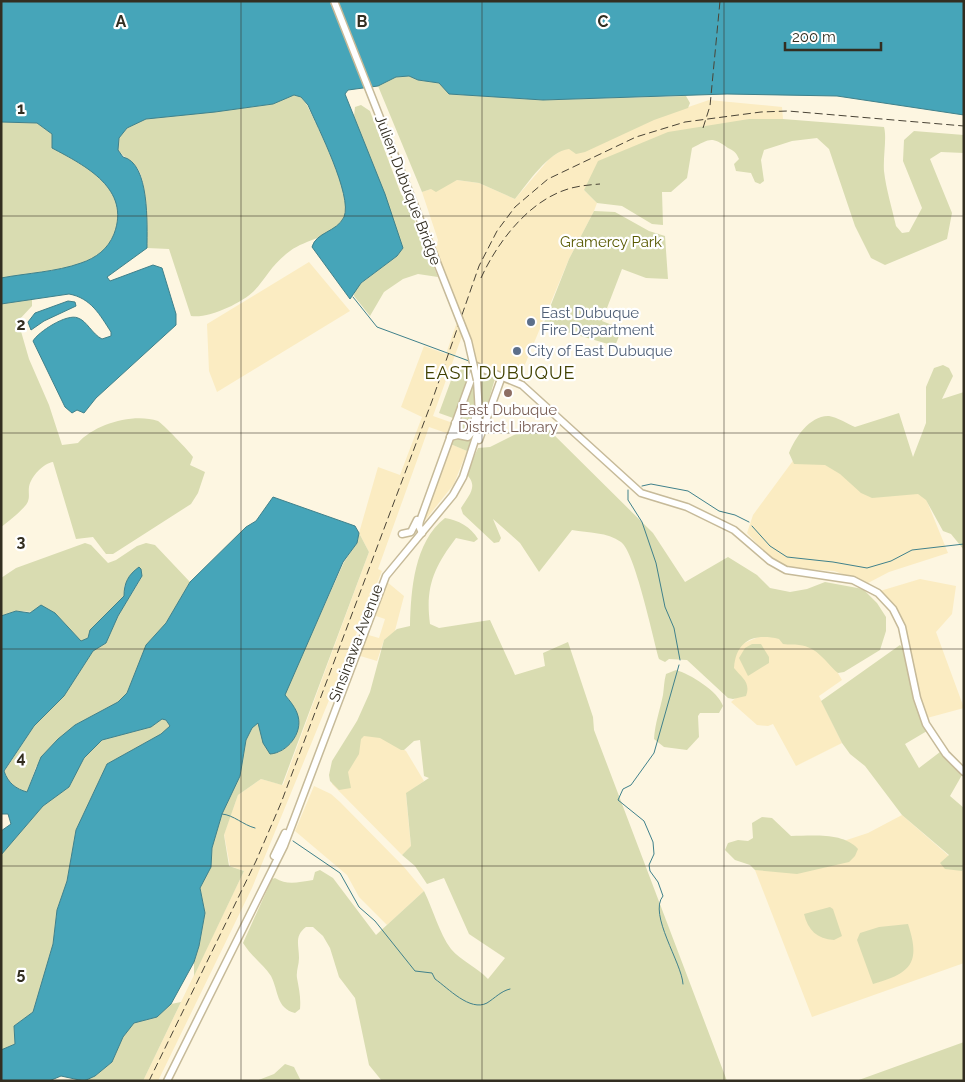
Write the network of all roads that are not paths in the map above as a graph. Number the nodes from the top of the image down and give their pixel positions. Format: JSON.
{"nodes":[{"id":1,"x":334,"y":1,"type":"edge"},
{"id":2,"x":500,"y":376,"type":"junction"},
{"id":3,"x":477,"y":392,"type":"junction"},
{"id":4,"x":479,"y":400,"type":"junction"},
{"id":5,"x":476,"y":413,"type":"junction"},
{"id":6,"x":455,"y":423,"type":"junction"},
{"id":7,"x":458,"y":435,"type":"junction"},
{"id":8,"x":450,"y":437,"type":"junction"},
{"id":9,"x":468,"y":464,"type":"junction"},
{"id":10,"x":424,"y":508,"type":"junction"},
{"id":11,"x":421,"y":532,"type":"junction"},
{"id":12,"x":402,"y":534,"type":"dead end"},
{"id":13,"x":964,"y":772,"type":"edge"},
{"id":14,"x":162,"y":1081,"type":"edge"},
{"id":15,"x":167,"y":1081,"type":"edge"}],
"edges":[{"from":1,"to":3,"type":"main road","name":"Julien Dubuque Bridge","bridge":true},
{"from":2,"to":4,"type":"main road"},
{"from":2,"to":6,"type":"main road"},
{"from":2,"to":9,"type":"main road"},
{"from":2,"to":13,"type":"main road"},
{"from":3,"to":4,"type":"main road","name":"Sinsinawa Avenue"},
{"from":3,"to":5,"type":"main road","name":"Sinsinawa Avenue"},
{"from":4,"to":9,"type":"main road","name":"Sinsinawa Avenue"},
{"from":5,"to":7,"type":"main road"},
{"from":5,"to":11,"type":"main road","name":"Sinsinawa Avenue"},
{"from":6,"to":7,"type":"main road"},
{"from":6,"to":8,"type":"main road"},
{"from":7,"to":8,"type":"main road"},
{"from":8,"to":10,"type":"main road"},
{"from":9,"to":11,"type":"main road","name":"Sinsinawa Avenue"},
{"from":10,"to":11,"type":"main road"},
{"from":10,"to":12,"type":"main road"},
{"from":11,"to":14,"type":"main road","name":"Sinsinawa Avenue"},
{"from":11,"to":15,"type":"main road","name":"Sinsinawa Avenue"}]}
